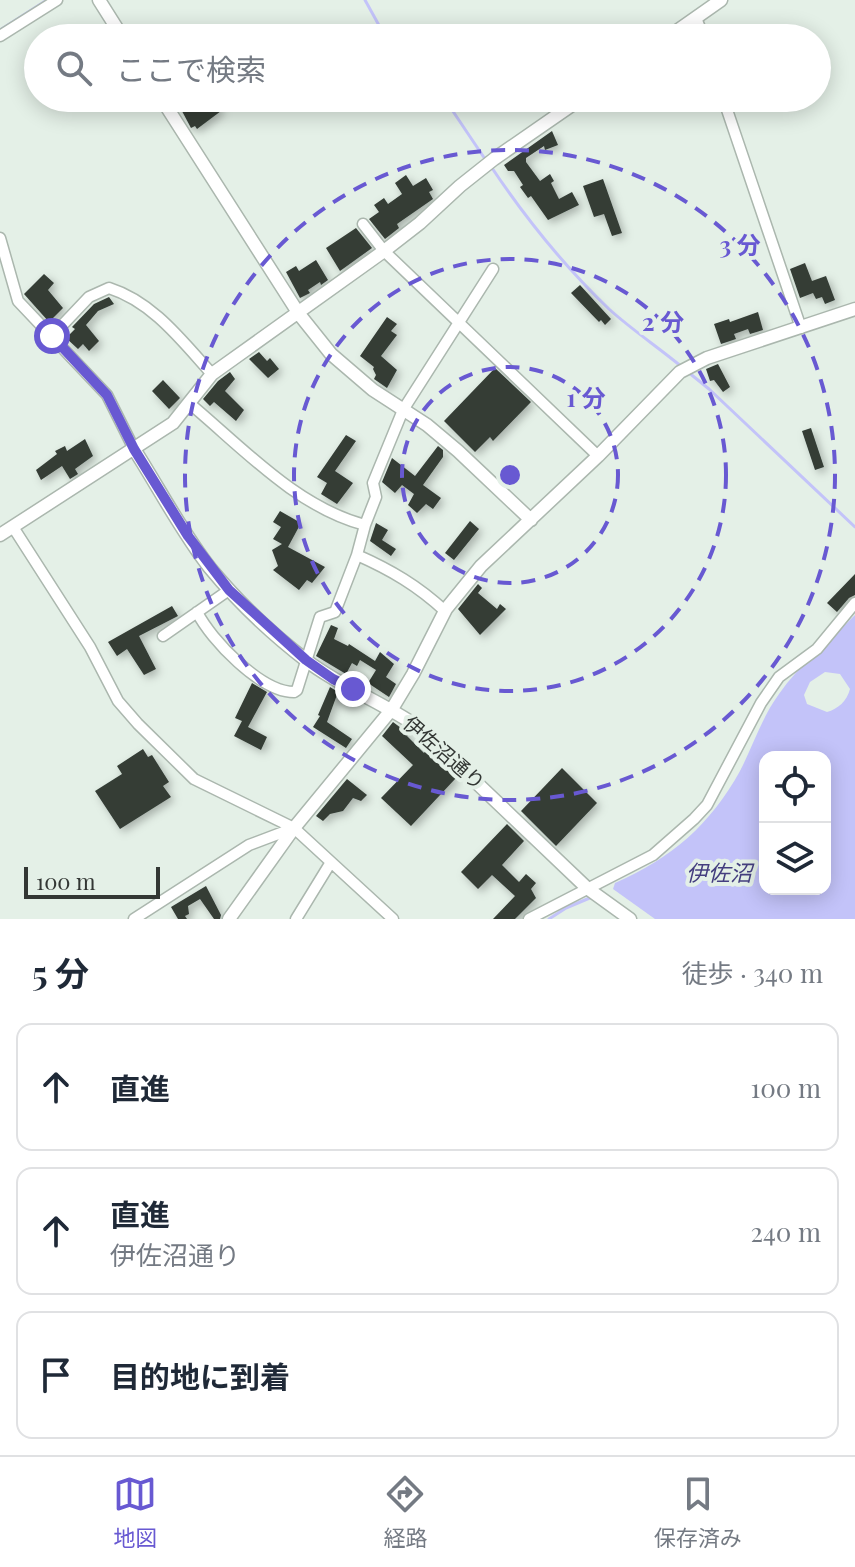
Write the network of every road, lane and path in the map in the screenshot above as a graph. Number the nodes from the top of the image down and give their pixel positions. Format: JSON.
{"nodes":[{"id":1,"x":57,"y":0,"type":"edge"},
{"id":2,"x":99,"y":0,"type":"edge"},
{"id":3,"x":721,"y":0,"type":"edge"},
{"id":4,"x":696,"y":18,"type":"junction"},
{"id":5,"x":114,"y":24,"type":"edge"},
{"id":6,"x":687,"y":24,"type":"edge"},
{"id":7,"x":698,"y":24,"type":"edge"},
{"id":8,"x":0,"y":36,"type":"edge"},
{"id":9,"x":170,"y":112,"type":"edge"},
{"id":10,"x":562,"y":112,"type":"edge"},
{"id":11,"x":728,"y":112,"type":"edge"},
{"id":12,"x":363,"y":224,"type":"dead end"},
{"id":13,"x":0,"y":238,"type":"edge"},
{"id":14,"x":384,"y":251,"type":"junction"},
{"id":15,"x":493,"y":269,"type":"dead end"},
{"id":16,"x":855,"y":309,"type":"edge"},
{"id":17,"x":299,"y":314,"type":"junction"},
{"id":18,"x":459,"y":321,"type":"junction"},
{"id":19,"x":801,"y":328,"type":"junction"},
{"id":20,"x":52,"y":336,"type":"junction"},
{"id":21,"x":212,"y":374,"type":"junction"},
{"id":22,"x":189,"y":403,"type":"junction"},
{"id":23,"x":403,"y":410,"type":"junction"},
{"id":24,"x":134,"y":449,"type":"junction"},
{"id":25,"x":598,"y":456,"type":"junction"},
{"id":26,"x":531,"y":520,"type":"junction"},
{"id":27,"x":365,"y":525,"type":"junction"},
{"id":28,"x":13,"y":527,"type":"junction"},
{"id":29,"x":0,"y":535,"type":"edge"},
{"id":30,"x":357,"y":555,"type":"junction"},
{"id":31,"x":229,"y":590,"type":"junction"},
{"id":32,"x":855,"y":603,"type":"edge"},
{"id":33,"x":445,"y":611,"type":"junction"},
{"id":34,"x":197,"y":612,"type":"junction"},
{"id":35,"x":163,"y":636,"type":"dead end"},
{"id":36,"x":306,"y":660,"type":"junction"},
{"id":37,"x":392,"y":709,"type":"junction"},
{"id":38,"x":294,"y":828,"type":"junction"},
{"id":39,"x":331,"y":862,"type":"junction"},
{"id":40,"x":587,"y":888,"type":"junction"},
{"id":41,"x":134,"y":919,"type":"edge"},
{"id":42,"x":229,"y":919,"type":"edge"},
{"id":43,"x":296,"y":919,"type":"edge"},
{"id":44,"x":393,"y":919,"type":"edge"},
{"id":45,"x":529,"y":919,"type":"edge"},
{"id":46,"x":630,"y":919,"type":"edge"}],
"edges":[{"from":1,"to":8,"type":"street"},
{"from":2,"to":5,"type":"street"},
{"from":3,"to":4,"type":"street"},
{"from":4,"to":6,"type":"street"},
{"from":4,"to":7,"type":"street"},
{"from":9,"to":17,"type":"street"},
{"from":10,"to":14,"type":"street"},
{"from":11,"to":19,"type":"street"},
{"from":12,"to":14,"type":"street"},
{"from":13,"to":20,"type":"street"},
{"from":14,"to":17,"type":"street"},
{"from":14,"to":18,"type":"street"},
{"from":15,"to":18,"type":"street"},
{"from":16,"to":19,"type":"street"},
{"from":17,"to":21,"type":"street"},
{"from":17,"to":23,"type":"street"},
{"from":18,"to":23,"type":"street"},
{"from":18,"to":25,"type":"street"},
{"from":19,"to":25,"type":"street"},
{"from":20,"to":21,"type":"street"},
{"from":20,"to":24,"type":"street"},
{"from":21,"to":22,"type":"street"},
{"from":22,"to":24,"type":"street"},
{"from":22,"to":27,"type":"street"},
{"from":23,"to":26,"type":"street"},
{"from":23,"to":27,"type":"street"},
{"from":24,"to":28,"type":"street"},
{"from":24,"to":31,"type":"street","name":"伊佐沼通り"},
{"from":25,"to":26,"type":"street"},
{"from":26,"to":33,"type":"street"},
{"from":27,"to":30,"type":"street"},
{"from":28,"to":29,"type":"street"},
{"from":28,"to":38,"type":"street"},
{"from":30,"to":33,"type":"street"},
{"from":30,"to":36,"type":"street"},
{"from":31,"to":34,"type":"street"},
{"from":31,"to":36,"type":"street","name":"伊佐沼通り"},
{"from":32,"to":40,"type":"street"},
{"from":33,"to":37,"type":"street"},
{"from":34,"to":35,"type":"street"},
{"from":34,"to":36,"type":"street"},
{"from":36,"to":37,"type":"street","name":"伊佐沼通り"},
{"from":37,"to":38,"type":"street"},
{"from":37,"to":40,"type":"street","name":"伊佐沼通り"},
{"from":38,"to":39,"type":"street"},
{"from":38,"to":41,"type":"street"},
{"from":38,"to":42,"type":"street"},
{"from":39,"to":43,"type":"street"},
{"from":39,"to":44,"type":"street"},
{"from":40,"to":45,"type":"street"},
{"from":40,"to":46,"type":"street","name":"伊佐沼通り"}]}
